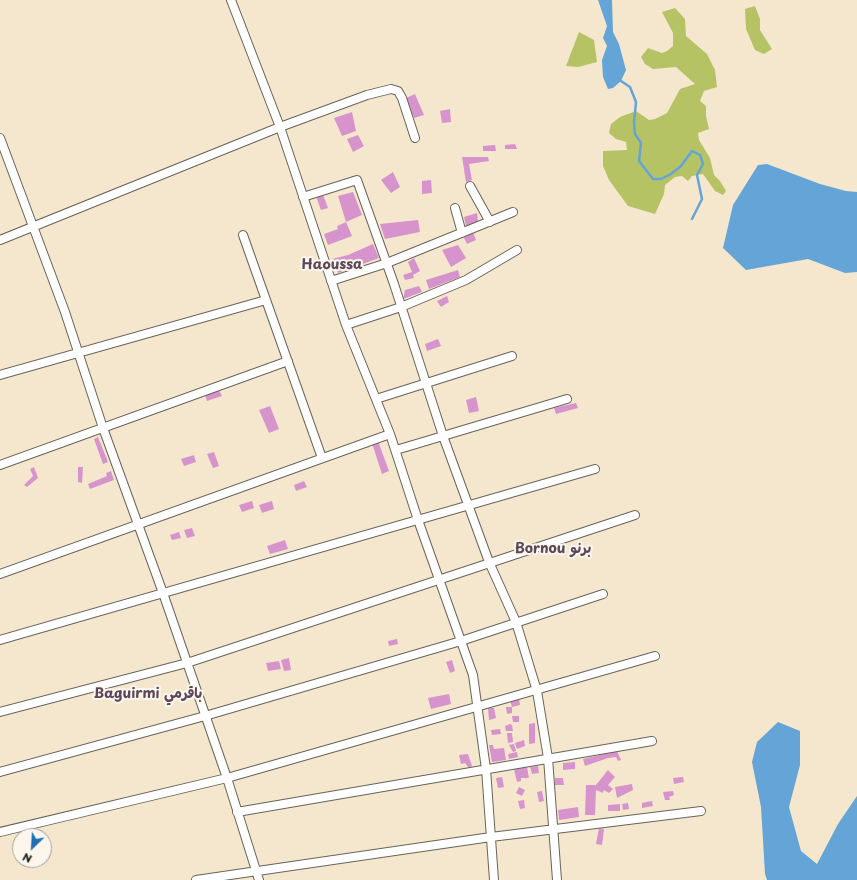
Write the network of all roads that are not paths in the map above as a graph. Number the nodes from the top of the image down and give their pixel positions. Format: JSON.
{"nodes":[{"id":1,"x":232,"y":0,"type":"edge"},
{"id":2,"x":280,"y":127,"type":"junction"},
{"id":3,"x":0,"y":138,"type":"edge"},
{"id":4,"x":415,"y":138,"type":"dead end"},
{"id":5,"x":470,"y":186,"type":"dead end"},
{"id":6,"x":303,"y":197,"type":"junction"},
{"id":7,"x":455,"y":208,"type":"dead end"},
{"id":8,"x":513,"y":212,"type":"dead end"},
{"id":9,"x":490,"y":222,"type":"junction"},
{"id":10,"x":33,"y":228,"type":"junction"},
{"id":11,"x":462,"y":233,"type":"junction"},
{"id":12,"x":243,"y":235,"type":"dead end"},
{"id":13,"x":0,"y":240,"type":"edge"},
{"id":14,"x":517,"y":250,"type":"dead end"},
{"id":15,"x":386,"y":263,"type":"junction"},
{"id":16,"x":331,"y":281,"type":"junction"},
{"id":17,"x":266,"y":300,"type":"junction"},
{"id":18,"x":401,"y":306,"type":"junction"},
{"id":19,"x":346,"y":325,"type":"junction"},
{"id":20,"x":78,"y":354,"type":"junction"},
{"id":21,"x":512,"y":356,"type":"dead end"},
{"id":22,"x":288,"y":361,"type":"junction"},
{"id":23,"x":0,"y":375,"type":"edge"},
{"id":24,"x":426,"y":384,"type":"junction"},
{"id":25,"x":568,"y":399,"type":"dead end"},
{"id":26,"x":376,"y":400,"type":"junction"},
{"id":27,"x":103,"y":428,"type":"junction"},
{"id":28,"x":390,"y":434,"type":"junction"},
{"id":29,"x":443,"y":436,"type":"junction"},
{"id":30,"x":396,"y":450,"type":"junction"},
{"id":31,"x":322,"y":458,"type":"junction"},
{"id":32,"x":0,"y":465,"type":"edge"},
{"id":33,"x":595,"y":469,"type":"dead end"},
{"id":34,"x":469,"y":505,"type":"junction"},
{"id":35,"x":634,"y":515,"type":"dead end"},
{"id":36,"x":418,"y":520,"type":"junction"},
{"id":37,"x":138,"y":524,"type":"junction"},
{"id":38,"x":489,"y":562,"type":"junction"},
{"id":39,"x":0,"y":574,"type":"edge"},
{"id":40,"x":440,"y":579,"type":"junction"},
{"id":41,"x":163,"y":593,"type":"junction"},
{"id":42,"x":603,"y":594,"type":"dead end"},
{"id":43,"x":516,"y":622,"type":"junction"},
{"id":44,"x":0,"y":640,"type":"edge"},
{"id":45,"x":461,"y":641,"type":"junction"},
{"id":46,"x":655,"y":656,"type":"dead end"},
{"id":47,"x":187,"y":663,"type":"junction"},
{"id":48,"x":537,"y":691,"type":"junction"},
{"id":49,"x":477,"y":707,"type":"junction"},
{"id":50,"x":0,"y":712,"type":"edge"},
{"id":51,"x":205,"y":716,"type":"junction"},
{"id":52,"x":652,"y":741,"type":"dead end"},
{"id":53,"x":548,"y":758,"type":"junction"},
{"id":54,"x":486,"y":769,"type":"junction"},
{"id":55,"x":0,"y":772,"type":"edge"},
{"id":56,"x":227,"y":778,"type":"junction"},
{"id":57,"x":701,"y":811,"type":"dead end"},
{"id":58,"x":237,"y":812,"type":"junction"},
{"id":59,"x":554,"y":829,"type":"junction"},
{"id":60,"x":0,"y":832,"type":"edge"},
{"id":61,"x":491,"y":837,"type":"junction"},
{"id":62,"x":256,"y":871,"type":"junction"},
{"id":63,"x":196,"y":880,"type":"edge"},
{"id":64,"x":259,"y":880,"type":"edge"},
{"id":65,"x":494,"y":880,"type":"edge"},
{"id":66,"x":557,"y":880,"type":"edge"}],
"edges":[{"from":1,"to":2,"type":"street"},
{"from":2,"to":4,"type":"street"},
{"from":2,"to":6,"type":"street"},
{"from":2,"to":10,"type":"street"},
{"from":3,"to":10,"type":"street"},
{"from":5,"to":9,"type":"street"},
{"from":6,"to":15,"type":"street"},
{"from":6,"to":16,"type":"street"},
{"from":7,"to":11,"type":"street"},
{"from":8,"to":9,"type":"street"},
{"from":9,"to":11,"type":"street"},
{"from":10,"to":13,"type":"street"},
{"from":10,"to":20,"type":"street"},
{"from":11,"to":15,"type":"street"},
{"from":12,"to":17,"type":"street"},
{"from":14,"to":18,"type":"street"},
{"from":15,"to":16,"type":"street"},
{"from":15,"to":18,"type":"street"},
{"from":16,"to":19,"type":"street"},
{"from":17,"to":20,"type":"street"},
{"from":17,"to":22,"type":"street"},
{"from":18,"to":19,"type":"street"},
{"from":18,"to":24,"type":"street"},
{"from":19,"to":26,"type":"street"},
{"from":20,"to":23,"type":"street"},
{"from":20,"to":27,"type":"street"},
{"from":21,"to":24,"type":"street"},
{"from":22,"to":27,"type":"street"},
{"from":22,"to":31,"type":"street"},
{"from":24,"to":26,"type":"street"},
{"from":24,"to":29,"type":"street"},
{"from":25,"to":29,"type":"street"},
{"from":26,"to":28,"type":"street"},
{"from":27,"to":32,"type":"street"},
{"from":27,"to":37,"type":"street"},
{"from":28,"to":30,"type":"street"},
{"from":28,"to":31,"type":"street"},
{"from":29,"to":30,"type":"street"},
{"from":29,"to":34,"type":"street"},
{"from":30,"to":36,"type":"street"},
{"from":31,"to":37,"type":"street"},
{"from":33,"to":34,"type":"street"},
{"from":34,"to":36,"type":"street"},
{"from":34,"to":38,"type":"street"},
{"from":35,"to":38,"type":"street"},
{"from":36,"to":40,"type":"street"},
{"from":36,"to":41,"type":"street"},
{"from":37,"to":39,"type":"street"},
{"from":37,"to":41,"type":"street"},
{"from":38,"to":40,"type":"street"},
{"from":38,"to":43,"type":"street"},
{"from":40,"to":45,"type":"street"},
{"from":40,"to":47,"type":"street"},
{"from":41,"to":44,"type":"street"},
{"from":41,"to":47,"type":"street"},
{"from":42,"to":43,"type":"street"},
{"from":43,"to":45,"type":"street"},
{"from":43,"to":48,"type":"street"},
{"from":45,"to":49,"type":"street"},
{"from":45,"to":51,"type":"street"},
{"from":46,"to":48,"type":"street"},
{"from":47,"to":50,"type":"street"},
{"from":47,"to":51,"type":"street"},
{"from":48,"to":49,"type":"street"},
{"from":48,"to":53,"type":"street"},
{"from":49,"to":54,"type":"street"},
{"from":49,"to":56,"type":"street"},
{"from":51,"to":55,"type":"street"},
{"from":51,"to":56,"type":"street"},
{"from":52,"to":53,"type":"street"},
{"from":53,"to":54,"type":"street"},
{"from":53,"to":59,"type":"street"},
{"from":54,"to":58,"type":"street"},
{"from":54,"to":61,"type":"street"},
{"from":56,"to":58,"type":"street"},
{"from":56,"to":60,"type":"street"},
{"from":57,"to":59,"type":"street"},
{"from":58,"to":62,"type":"street"},
{"from":59,"to":61,"type":"street"},
{"from":59,"to":66,"type":"street"},
{"from":61,"to":62,"type":"street"},
{"from":61,"to":65,"type":"street"},
{"from":62,"to":63,"type":"street"},
{"from":62,"to":64,"type":"street"}]}
